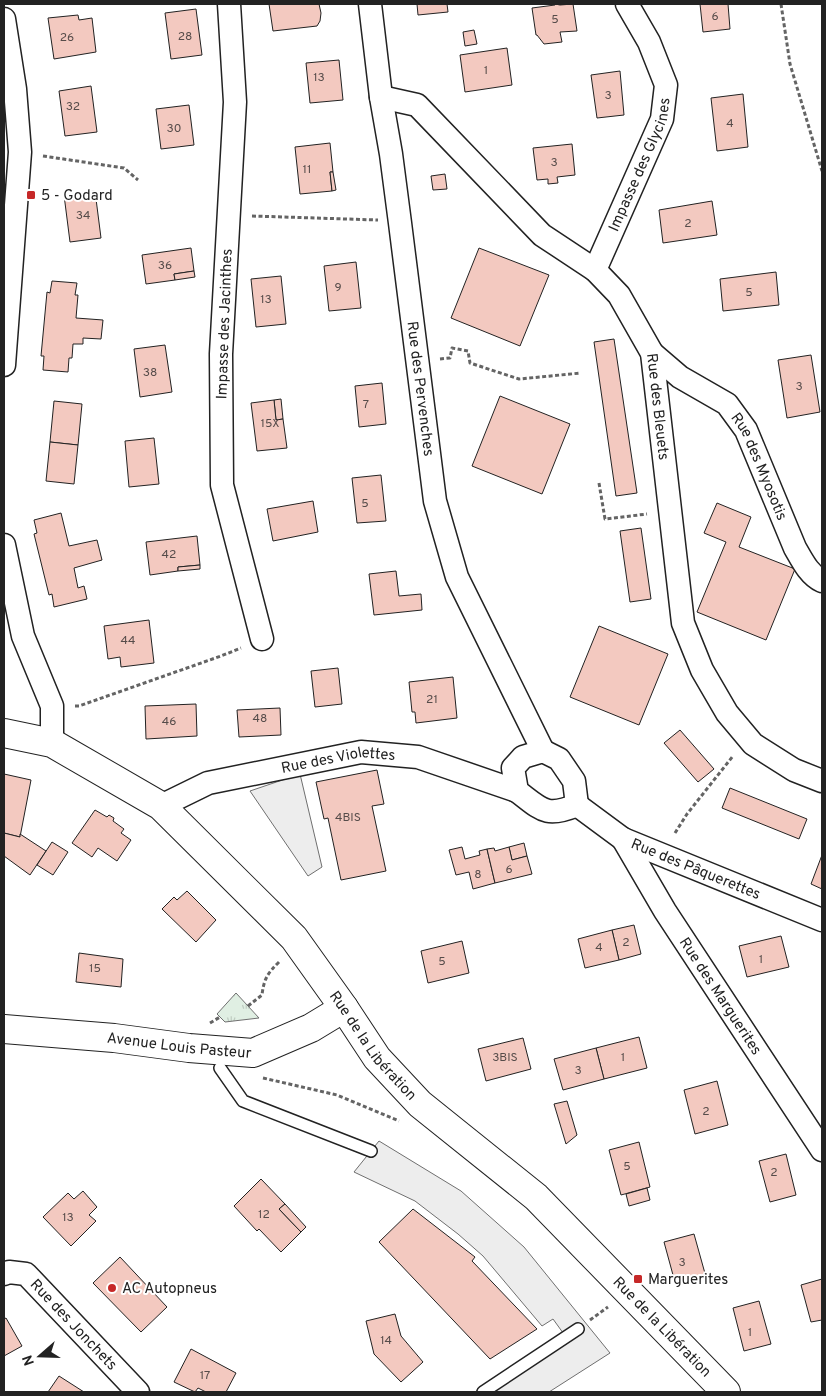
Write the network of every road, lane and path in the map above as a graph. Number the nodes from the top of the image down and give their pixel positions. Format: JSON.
{"nodes":[{"id":1,"x":229,"y":4,"type":"edge"},
{"id":2,"x":370,"y":4,"type":"edge"},
{"id":3,"x":627,"y":4,"type":"edge"},
{"id":4,"x":781,"y":4,"type":"edge"},
{"id":5,"x":4,"y":19,"type":"edge"},
{"id":6,"x":10,"y":90,"type":"edge"},
{"id":7,"x":381,"y":97,"type":"junction"},
{"id":8,"x":20,"y":152,"type":"junction"},
{"id":9,"x":822,"y":171,"type":"edge"},
{"id":10,"x":138,"y":180,"type":"dead end"},
{"id":11,"x":228,"y":216,"type":"junction"},
{"id":12,"x":400,"y":223,"type":"junction"},
{"id":13,"x":595,"y":270,"type":"junction"},
{"id":14,"x":652,"y":353,"type":"junction"},
{"id":15,"x":434,"y":359,"type":"dead end"},
{"id":16,"x":4,"y":366,"type":"edge"},
{"id":17,"x":582,"y":373,"type":"dead end"},
{"id":18,"x":599,"y":483,"type":"dead end"},
{"id":19,"x":670,"y":512,"type":"junction"},
{"id":20,"x":4,"y":544,"type":"edge"},
{"id":21,"x":822,"y":581,"type":"edge"},
{"id":22,"x":262,"y":639,"type":"joint"},
{"id":23,"x":52,"y":706,"type":"junction"},
{"id":24,"x":4,"y":733,"type":"edge"},
{"id":25,"x":747,"y":738,"type":"junction"},
{"id":26,"x":52,"y":743,"type":"junction"},
{"id":27,"x":543,"y":751,"type":"junction"},
{"id":28,"x":822,"y":781,"type":"edge"},
{"id":29,"x":517,"y":791,"type":"junction"},
{"id":30,"x":577,"y":805,"type":"junction"},
{"id":31,"x":161,"y":806,"type":"junction"},
{"id":32,"x":675,"y":833,"type":"dead end"},
{"id":33,"x":623,"y":839,"type":"junction"},
{"id":34,"x":822,"y":920,"type":"edge"},
{"id":35,"x":283,"y":958,"type":"dead end"},
{"id":36,"x":248,"y":1006,"type":"dead end"},
{"id":37,"x":344,"y":1008,"type":"junction"},
{"id":38,"x":4,"y":1029,"type":"edge"},
{"id":39,"x":220,"y":1068,"type":"joint"},
{"id":40,"x":401,"y":1122,"type":"dead end"},
{"id":41,"x":822,"y":1150,"type":"edge"},
{"id":42,"x":371,"y":1151,"type":"dead end"},
{"id":43,"x":4,"y":1274,"type":"edge"},
{"id":44,"x":629,"y":1293,"type":"junction"},
{"id":45,"x":578,"y":1328,"type":"joint"},
{"id":46,"x":138,"y":1392,"type":"edge"},
{"id":47,"x":483,"y":1392,"type":"edge"},
{"id":48,"x":726,"y":1392,"type":"edge"}],
"edges":[{"from":1,"to":11,"type":"street","name":"Impasse des Jacinthes"},
{"from":2,"to":7,"type":"street","name":"Rue des Pervenches"},
{"from":3,"to":13,"type":"street","name":"Impasse des Glycines"},
{"from":4,"to":9,"type":"path"},
{"from":5,"to":6,"type":"street"},
{"from":6,"to":8,"type":"street"},
{"from":7,"to":12,"type":"street","name":"Rue des Pervenches"},
{"from":7,"to":13,"type":"street","name":"Rue des Bleuets"},
{"from":8,"to":10,"type":"path"},
{"from":8,"to":16,"type":"street"},
{"from":11,"to":12,"type":"path"},
{"from":11,"to":22,"type":"street","name":"Impasse des Jacinthes"},
{"from":12,"to":27,"type":"street","name":"Rue des Pervenches"},
{"from":13,"to":14,"type":"street","name":"Rue des Bleuets"},
{"from":14,"to":19,"type":"street","name":"Rue des Bleuets"},
{"from":14,"to":21,"type":"street","name":"Rue des Myosotis"},
{"from":15,"to":17,"type":"path"},
{"from":18,"to":19,"type":"path"},
{"from":19,"to":25,"type":"street","name":"Rue des Bleuets"},
{"from":20,"to":23,"type":"street"},
{"from":22,"to":23,"type":"path"},
{"from":23,"to":26,"type":"street"},
{"from":24,"to":26,"type":"street","name":"Rue de la Libération"},
{"from":25,"to":28,"type":"street","name":"Rue des Bleuets"},
{"from":25,"to":32,"type":"path"},
{"from":26,"to":31,"type":"street","name":"Rue de la Libération"},
{"from":27,"to":29,"type":"street"},
{"from":27,"to":30,"type":"street"},
{"from":29,"to":30,"type":"street"},
{"from":29,"to":31,"type":"street","name":"Rue des Violettes"},
{"from":30,"to":33,"type":"street","name":"Rue des Pâquerettes"},
{"from":31,"to":37,"type":"street","name":"Rue de la Libération"},
{"from":33,"to":34,"type":"street","name":"Rue des Pâquerettes"},
{"from":33,"to":41,"type":"street","name":"Rue des Marguerites"},
{"from":35,"to":36,"type":"path"},
{"from":37,"to":38,"type":"street","name":"Avenue Louis Pasteur"},
{"from":37,"to":44,"type":"street","name":"Rue de la Libération"},
{"from":39,"to":40,"type":"path"},
{"from":39,"to":42,"type":"lane"},
{"from":43,"to":46,"type":"street","name":"Rue des Jonchets"},
{"from":44,"to":45,"type":"path"},
{"from":44,"to":48,"type":"street","name":"Rue de la Libération"},
{"from":45,"to":47,"type":"lane"}]}
